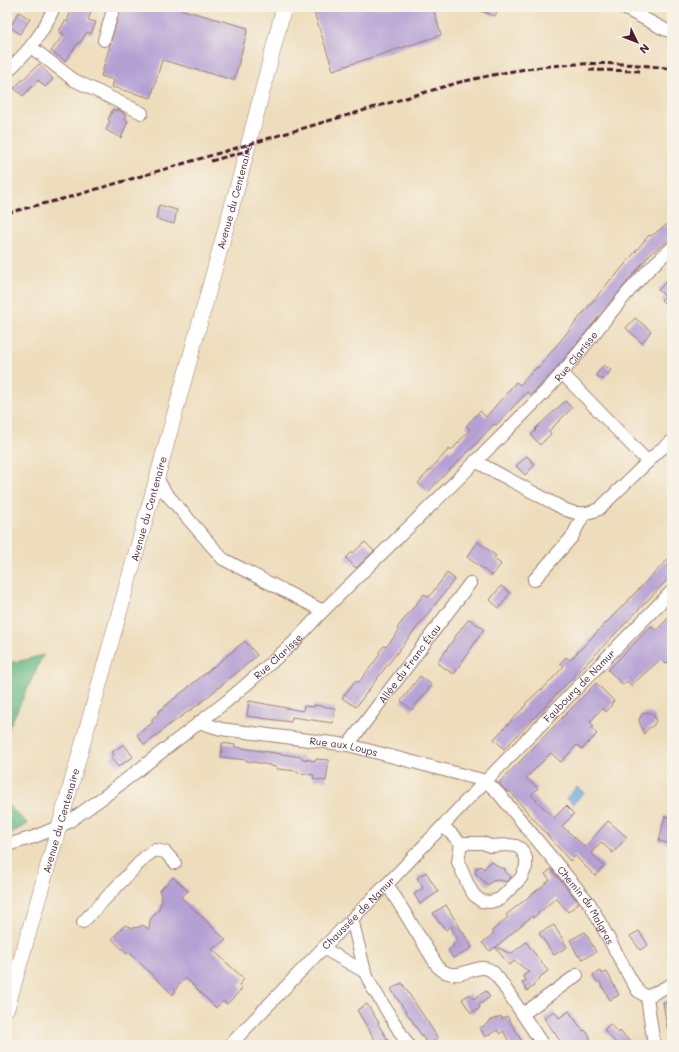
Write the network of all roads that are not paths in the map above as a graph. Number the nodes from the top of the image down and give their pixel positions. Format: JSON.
{"nodes":[{"id":1,"x":54,"y":7,"type":"edge"},
{"id":2,"x":114,"y":7,"type":"edge"},
{"id":3,"x":284,"y":7,"type":"edge"},
{"id":4,"x":622,"y":7,"type":"edge"},
{"id":5,"x":672,"y":32,"type":"edge"},
{"id":6,"x":104,"y":40,"type":"dead end"},
{"id":7,"x":31,"y":47,"type":"junction"},
{"id":8,"x":7,"y":72,"type":"edge"},
{"id":9,"x":142,"y":113,"type":"dead end"},
{"id":10,"x":672,"y":248,"type":"edge"},
{"id":11,"x":562,"y":373,"type":"junction"},
{"id":12,"x":672,"y":440,"type":"edge"},
{"id":13,"x":475,"y":461,"type":"junction"},
{"id":14,"x":648,"y":462,"type":"junction"},
{"id":15,"x":157,"y":478,"type":"junction"},
{"id":16,"x":584,"y":514,"type":"junction"},
{"id":17,"x":534,"y":580,"type":"dead end"},
{"id":18,"x":470,"y":583,"type":"dead end"},
{"id":19,"x":672,"y":591,"type":"edge"},
{"id":20,"x":323,"y":611,"type":"junction"},
{"id":21,"x":199,"y":722,"type":"junction"},
{"id":22,"x":348,"y":745,"type":"junction"},
{"id":23,"x":486,"y":781,"type":"junction"},
{"id":24,"x":443,"y":826,"type":"junction"},
{"id":25,"x":59,"y":827,"type":"junction"},
{"id":26,"x":462,"y":843,"type":"junction"},
{"id":27,"x":7,"y":845,"type":"edge"},
{"id":28,"x":175,"y":863,"type":"dead end"},
{"id":29,"x":387,"y":884,"type":"junction"},
{"id":30,"x":352,"y":919,"type":"junction"},
{"id":31,"x":83,"y":922,"type":"dead end"},
{"id":32,"x":323,"y":948,"type":"junction"},
{"id":33,"x":365,"y":972,"type":"junction"},
{"id":34,"x":577,"y":975,"type":"dead end"},
{"id":35,"x":672,"y":986,"type":"edge"},
{"id":36,"x":647,"y":997,"type":"junction"},
{"id":37,"x":7,"y":1008,"type":"edge"},
{"id":38,"x":522,"y":1014,"type":"junction"},
{"id":39,"x":230,"y":1045,"type":"edge"},
{"id":40,"x":408,"y":1045,"type":"edge"},
{"id":41,"x":543,"y":1045,"type":"edge"},
{"id":42,"x":654,"y":1045,"type":"edge"}],
"edges":[{"from":1,"to":7,"type":"street"},
{"from":2,"to":6,"type":"street"},
{"from":3,"to":15,"type":"main road","name":"Avenue du Centenaire"},
{"from":4,"to":5,"type":"street"},
{"from":7,"to":8,"type":"street"},
{"from":7,"to":9,"type":"street"},
{"from":10,"to":11,"type":"street","name":"Rue Clarisse"},
{"from":11,"to":13,"type":"street","name":"Rue Clarisse"},
{"from":11,"to":14,"type":"street"},
{"from":12,"to":14,"type":"street"},
{"from":13,"to":16,"type":"street"},
{"from":13,"to":20,"type":"street","name":"Rue Clarisse"},
{"from":14,"to":16,"type":"street"},
{"from":15,"to":20,"type":"street"},
{"from":15,"to":25,"type":"main road","name":"Avenue du Centenaire"},
{"from":16,"to":17,"type":"street"},
{"from":18,"to":22,"type":"street","name":"Allée du Franc Étau"},
{"from":19,"to":23,"type":"street","name":"Faubourg de Namur"},
{"from":20,"to":21,"type":"street","name":"Rue Clarisse"},
{"from":21,"to":22,"type":"street","name":"Rue aux Loups"},
{"from":21,"to":25,"type":"street","name":"Rue Clarisse"},
{"from":22,"to":23,"type":"street","name":"Rue aux Loups"},
{"from":23,"to":24,"type":"street","name":"Chaussée de Namur"},
{"from":23,"to":36,"type":"street","name":"Chemin du Malgras"},
{"from":24,"to":26,"type":"street"},
{"from":24,"to":29,"type":"street","name":"Chaussée de Namur"},
{"from":25,"to":27,"type":"street","name":"Rue Clarisse"},
{"from":25,"to":37,"type":"main road","name":"Avenue du Centenaire"},
{"from":26,"to":26,"type":"street"},
{"from":28,"to":31,"type":"street"},
{"from":29,"to":30,"type":"street","name":"Chaussée de Namur"},
{"from":29,"to":38,"type":"street"},
{"from":30,"to":32,"type":"street","name":"Chaussée de Namur"},
{"from":30,"to":33,"type":"street"},
{"from":32,"to":33,"type":"street"},
{"from":32,"to":39,"type":"street","name":"Chaussée de Namur"},
{"from":33,"to":40,"type":"street"},
{"from":34,"to":38,"type":"street"},
{"from":35,"to":36,"type":"street"},
{"from":36,"to":42,"type":"street"},
{"from":38,"to":41,"type":"street"}]}
